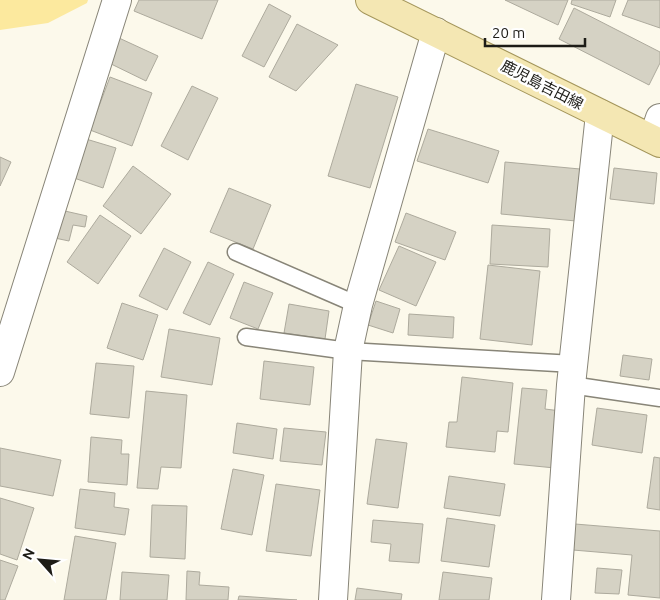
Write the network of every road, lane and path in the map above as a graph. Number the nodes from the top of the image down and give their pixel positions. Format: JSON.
{"nodes":[{"id":1,"x":117,"y":0,"type":"edge"},
{"id":2,"x":370,"y":0,"type":"edge"},
{"id":3,"x":436,"y":32,"type":"junction"},
{"id":4,"x":600,"y":114,"type":"junction"},
{"id":5,"x":658,"y":133,"type":"edge"},
{"id":6,"x":236,"y":252,"type":"dead end"},
{"id":7,"x":358,"y":305,"type":"junction"},
{"id":8,"x":246,"y":337,"type":"dead end"},
{"id":9,"x":348,"y":351,"type":"junction"},
{"id":10,"x":0,"y":372,"type":"edge"},
{"id":11,"x":572,"y":374,"type":"junction"},
{"id":12,"x":660,"y":398,"type":"edge"},
{"id":13,"x":333,"y":600,"type":"edge"},
{"id":14,"x":556,"y":600,"type":"edge"}],
"edges":[{"from":1,"to":10,"type":"street"},
{"from":2,"to":3,"type":"main road","name":"鹿児島吉田線"},
{"from":3,"to":4,"type":"main road","name":"鹿児島吉田線"},
{"from":3,"to":7,"type":"street"},
{"from":4,"to":5,"type":"main road","name":"鹿児島吉田線"},
{"from":4,"to":11,"type":"street"},
{"from":6,"to":7,"type":"lane"},
{"from":7,"to":9,"type":"street"},
{"from":8,"to":9,"type":"lane"},
{"from":9,"to":11,"type":"lane"},
{"from":9,"to":13,"type":"street"},
{"from":11,"to":12,"type":"lane"},
{"from":11,"to":14,"type":"street"}]}
